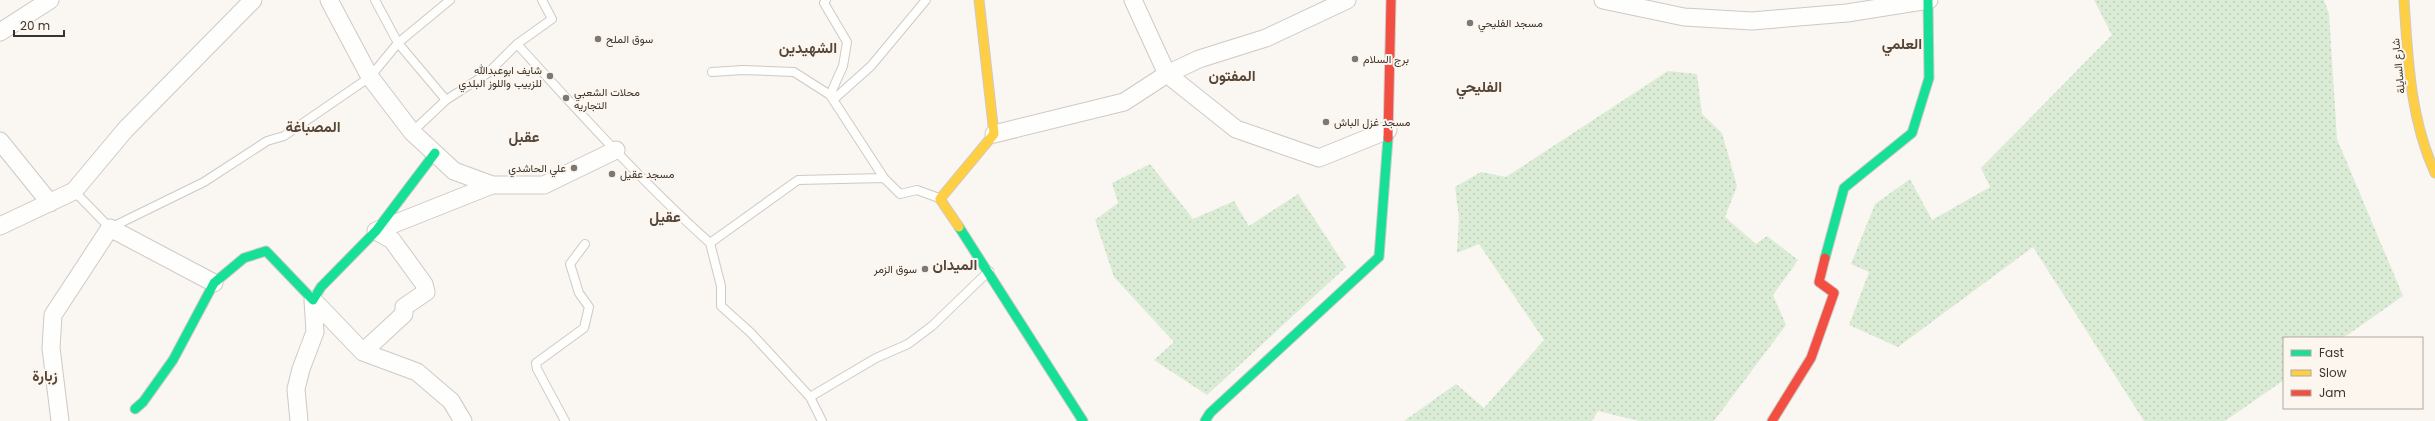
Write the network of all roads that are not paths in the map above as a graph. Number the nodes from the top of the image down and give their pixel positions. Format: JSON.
{"nodes":[{"id":1,"x":50,"y":0,"type":"edge"},
{"id":2,"x":253,"y":0,"type":"edge"},
{"id":3,"x":329,"y":0,"type":"edge"},
{"id":4,"x":375,"y":0,"type":"edge"},
{"id":5,"x":450,"y":0,"type":"edge"},
{"id":6,"x":542,"y":0,"type":"edge"},
{"id":7,"x":826,"y":0,"type":"edge"},
{"id":8,"x":926,"y":0,"type":"edge"},
{"id":9,"x":979,"y":0,"type":"edge"},
{"id":10,"x":1133,"y":0,"type":"edge"},
{"id":11,"x":1347,"y":0,"type":"edge"},
{"id":12,"x":1391,"y":0,"type":"edge"},
{"id":13,"x":1603,"y":0,"type":"edge"},
{"id":14,"x":1929,"y":0,"type":"edge"},
{"id":15,"x":2404,"y":0,"type":"edge"},
{"id":16,"x":0,"y":32,"type":"edge"},
{"id":17,"x":398,"y":43,"type":"junction"},
{"id":18,"x":517,"y":44,"type":"junction"},
{"id":19,"x":712,"y":72,"type":"dead end"},
{"id":20,"x":1167,"y":74,"type":"junction"},
{"id":21,"x":370,"y":78,"type":"junction"},
{"id":22,"x":832,"y":97,"type":"junction"},
{"id":23,"x":446,"y":100,"type":"junction"},
{"id":24,"x":1388,"y":130,"type":"junction"},
{"id":25,"x":412,"y":132,"type":"junction"},
{"id":26,"x":994,"y":134,"type":"junction"},
{"id":27,"x":0,"y":141,"type":"edge"},
{"id":28,"x":616,"y":150,"type":"junction"},
{"id":29,"x":435,"y":153,"type":"junction"},
{"id":30,"x":2435,"y":173,"type":"edge"},
{"id":31,"x":884,"y":178,"type":"junction"},
{"id":32,"x":492,"y":185,"type":"junction"},
{"id":33,"x":74,"y":191,"type":"junction"},
{"id":34,"x":940,"y":199,"type":"junction"},
{"id":35,"x":50,"y":202,"type":"junction"},
{"id":36,"x":0,"y":226,"type":"edge"},
{"id":37,"x":110,"y":228,"type":"junction"},
{"id":38,"x":376,"y":231,"type":"junction"},
{"id":39,"x":710,"y":243,"type":"junction"},
{"id":40,"x":585,"y":244,"type":"dead end"},
{"id":41,"x":989,"y":271,"type":"junction"},
{"id":42,"x":214,"y":282,"type":"junction"},
{"id":43,"x":313,"y":300,"type":"junction"},
{"id":44,"x":363,"y":352,"type":"junction"},
{"id":45,"x":810,"y":397,"type":"junction"},
{"id":46,"x":135,"y":409,"type":"dead end"},
{"id":47,"x":60,"y":421,"type":"edge"},
{"id":48,"x":299,"y":421,"type":"edge"},
{"id":49,"x":463,"y":421,"type":"edge"},
{"id":50,"x":565,"y":421,"type":"edge"},
{"id":51,"x":822,"y":421,"type":"edge"},
{"id":52,"x":1083,"y":421,"type":"edge"},
{"id":53,"x":1205,"y":421,"type":"edge"},
{"id":54,"x":1772,"y":421,"type":"edge"}],
"edges":[{"from":1,"to":16,"type":"street"},
{"from":2,"to":33,"type":"street"},
{"from":3,"to":21,"type":"street"},
{"from":4,"to":17,"type":"lane"},
{"from":5,"to":17,"type":"lane"},
{"from":6,"to":18,"type":"lane"},
{"from":7,"to":22,"type":"lane"},
{"from":8,"to":22,"type":"lane"},
{"from":9,"to":26,"type":"street"},
{"from":10,"to":20,"type":"street"},
{"from":11,"to":20,"type":"street"},
{"from":12,"to":24,"type":"street"},
{"from":13,"to":14,"type":"street"},
{"from":14,"to":54,"type":"street"},
{"from":15,"to":30,"type":"street","name":"شارع السايلة"},
{"from":17,"to":21,"type":"lane"},
{"from":17,"to":23,"type":"lane"},
{"from":18,"to":23,"type":"lane"},
{"from":18,"to":28,"type":"lane"},
{"from":19,"to":22,"type":"lane"},
{"from":20,"to":24,"type":"street"},
{"from":20,"to":26,"type":"street"},
{"from":21,"to":25,"type":"street"},
{"from":21,"to":37,"type":"lane"},
{"from":22,"to":31,"type":"lane"},
{"from":23,"to":25,"type":"lane"},
{"from":24,"to":53,"type":"street"},
{"from":25,"to":29,"type":"street"},
{"from":26,"to":34,"type":"street"},
{"from":27,"to":35,"type":"street"},
{"from":28,"to":32,"type":"street"},
{"from":28,"to":39,"type":"lane"},
{"from":29,"to":32,"type":"street"},
{"from":29,"to":38,"type":"street"},
{"from":31,"to":34,"type":"lane"},
{"from":31,"to":39,"type":"lane"},
{"from":32,"to":38,"type":"street"},
{"from":33,"to":35,"type":"street"},
{"from":33,"to":37,"type":"lane"},
{"from":34,"to":41,"type":"street"},
{"from":35,"to":36,"type":"street"},
{"from":37,"to":42,"type":"street"},
{"from":37,"to":47,"type":"street"},
{"from":38,"to":43,"type":"street"},
{"from":38,"to":44,"type":"street"},
{"from":39,"to":45,"type":"lane"},
{"from":40,"to":50,"type":"lane"},
{"from":41,"to":45,"type":"lane"},
{"from":41,"to":52,"type":"street"},
{"from":42,"to":43,"type":"street"},
{"from":42,"to":46,"type":"street"},
{"from":43,"to":44,"type":"street"},
{"from":43,"to":48,"type":"street"},
{"from":44,"to":49,"type":"street"},
{"from":45,"to":51,"type":"lane"}]}
